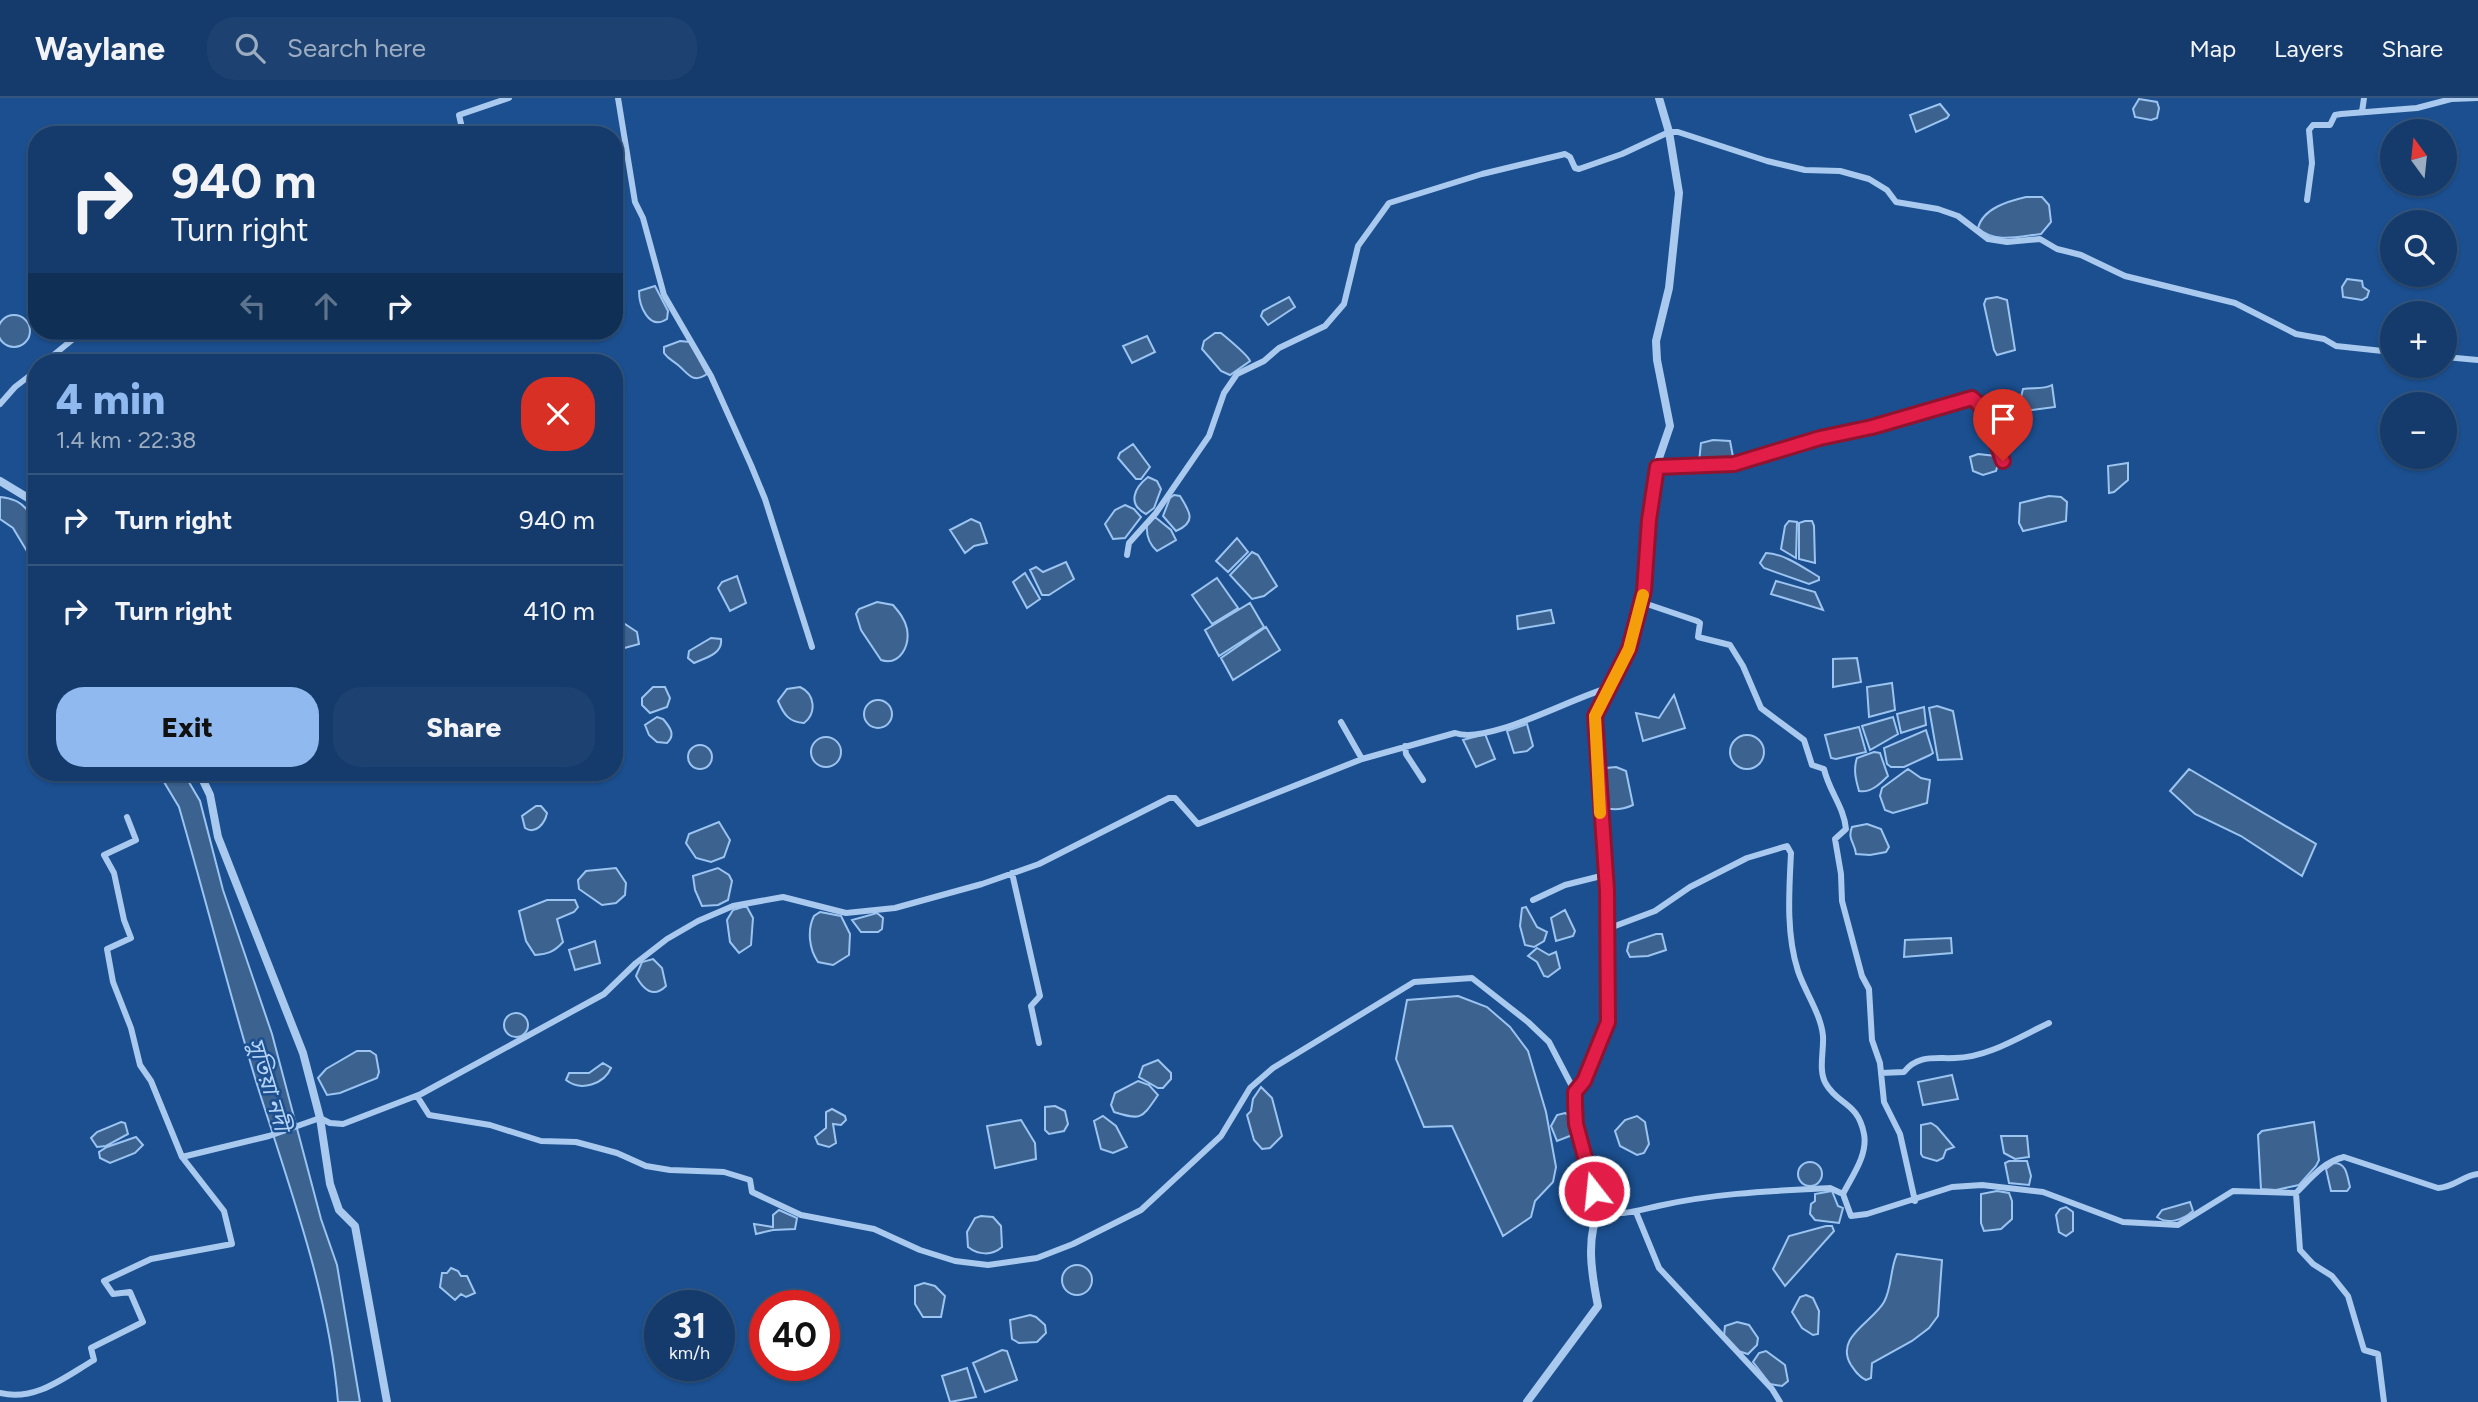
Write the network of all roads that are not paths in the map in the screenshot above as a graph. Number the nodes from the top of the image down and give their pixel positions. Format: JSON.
{"nodes":[{"id":1,"x":509,"y":98,"type":"edge"},
{"id":2,"x":618,"y":98,"type":"edge"},
{"id":3,"x":1658,"y":98,"type":"edge"},
{"id":4,"x":2364,"y":98,"type":"edge"},
{"id":5,"x":2478,"y":98,"type":"edge"},
{"id":6,"x":2362,"y":112,"type":"junction"},
{"id":7,"x":462,"y":126,"type":"edge"},
{"id":8,"x":622,"y":126,"type":"edge"},
{"id":9,"x":623,"y":130,"type":"edge"},
{"id":10,"x":1668,"y":132,"type":"junction"},
{"id":11,"x":2307,"y":200,"type":"dead end"},
{"id":12,"x":72,"y":340,"type":"edge"},
{"id":13,"x":2380,"y":351,"type":"edge"},
{"id":14,"x":56,"y":354,"type":"edge"},
{"id":15,"x":2457,"y":358,"type":"edge"},
{"id":16,"x":2478,"y":360,"type":"edge"},
{"id":17,"x":28,"y":377,"type":"edge"},
{"id":18,"x":0,"y":404,"type":"edge"},
{"id":19,"x":2003,"y":461,"type":"dead end"},
{"id":20,"x":1657,"y":467,"type":"junction"},
{"id":21,"x":0,"y":481,"type":"edge"},
{"id":22,"x":28,"y":498,"type":"edge"},
{"id":23,"x":1127,"y":555,"type":"dead end"},
{"id":24,"x":1641,"y":602,"type":"junction"},
{"id":25,"x":812,"y":647,"type":"dead end"},
{"id":26,"x":1608,"y":688,"type":"junction"},
{"id":27,"x":1341,"y":722,"type":"dead end"},
{"id":28,"x":1405,"y":746,"type":"junction"},
{"id":29,"x":1362,"y":759,"type":"junction"},
{"id":30,"x":1423,"y":780,"type":"dead end"},
{"id":31,"x":203,"y":781,"type":"edge"},
{"id":32,"x":127,"y":817,"type":"dead end"},
{"id":33,"x":1012,"y":873,"type":"junction"},
{"id":34,"x":1605,"y":875,"type":"junction"},
{"id":35,"x":1533,"y":900,"type":"dead end"},
{"id":36,"x":1607,"y":929,"type":"junction"},
{"id":37,"x":2049,"y":1023,"type":"dead end"},
{"id":38,"x":1039,"y":1043,"type":"dead end"},
{"id":39,"x":1881,"y":1073,"type":"junction"},
{"id":40,"x":1575,"y":1092,"type":"junction"},
{"id":41,"x":417,"y":1096,"type":"junction"},
{"id":42,"x":320,"y":1118,"type":"junction"},
{"id":43,"x":182,"y":1157,"type":"junction"},
{"id":44,"x":2478,"y":1174,"type":"edge"},
{"id":45,"x":2296,"y":1193,"type":"junction"},
{"id":46,"x":1843,"y":1194,"type":"junction"},
{"id":47,"x":1915,"y":1201,"type":"junction"},
{"id":48,"x":1600,"y":1209,"type":"junction"},
{"id":49,"x":1636,"y":1212,"type":"junction"},
{"id":50,"x":0,"y":1394,"type":"edge"},
{"id":51,"x":387,"y":1402,"type":"edge"},
{"id":52,"x":1527,"y":1402,"type":"edge"},
{"id":53,"x":1780,"y":1402,"type":"edge"},
{"id":54,"x":2384,"y":1402,"type":"edge"}],
"edges":[{"from":1,"to":7,"type":"street"},
{"from":2,"to":8,"type":"street"},
{"from":3,"to":10,"type":"street"},
{"from":4,"to":6,"type":"street"},
{"from":5,"to":6,"type":"street"},
{"from":6,"to":11,"type":"street"},
{"from":9,"to":25,"type":"street"},
{"from":10,"to":13,"type":"street"},
{"from":10,"to":20,"type":"street"},
{"from":10,"to":23,"type":"street"},
{"from":12,"to":14,"type":"street"},
{"from":15,"to":16,"type":"street"},
{"from":17,"to":18,"type":"street"},
{"from":19,"to":20,"type":"street"},
{"from":20,"to":24,"type":"street"},
{"from":21,"to":22,"type":"street"},
{"from":24,"to":26,"type":"street"},
{"from":24,"to":39,"type":"street"},
{"from":26,"to":28,"type":"street"},
{"from":26,"to":34,"type":"street"},
{"from":27,"to":29,"type":"street"},
{"from":28,"to":29,"type":"street"},
{"from":28,"to":30,"type":"street"},
{"from":29,"to":33,"type":"street"},
{"from":31,"to":42,"type":"street"},
{"from":32,"to":43,"type":"street"},
{"from":33,"to":38,"type":"street"},
{"from":33,"to":41,"type":"street"},
{"from":34,"to":35,"type":"street"},
{"from":34,"to":36,"type":"street"},
{"from":36,"to":40,"type":"street"},
{"from":36,"to":46,"type":"street"},
{"from":37,"to":39,"type":"street"},
{"from":39,"to":47,"type":"street"},
{"from":40,"to":41,"type":"street"},
{"from":40,"to":48,"type":"street"},
{"from":41,"to":42,"type":"street"},
{"from":42,"to":43,"type":"street"},
{"from":42,"to":51,"type":"street"},
{"from":43,"to":50,"type":"street"},
{"from":44,"to":45,"type":"street"},
{"from":45,"to":47,"type":"street"},
{"from":45,"to":54,"type":"street"},
{"from":46,"to":47,"type":"street"},
{"from":46,"to":49,"type":"street"},
{"from":48,"to":49,"type":"street"},
{"from":48,"to":52,"type":"street"},
{"from":49,"to":53,"type":"street"}]}
